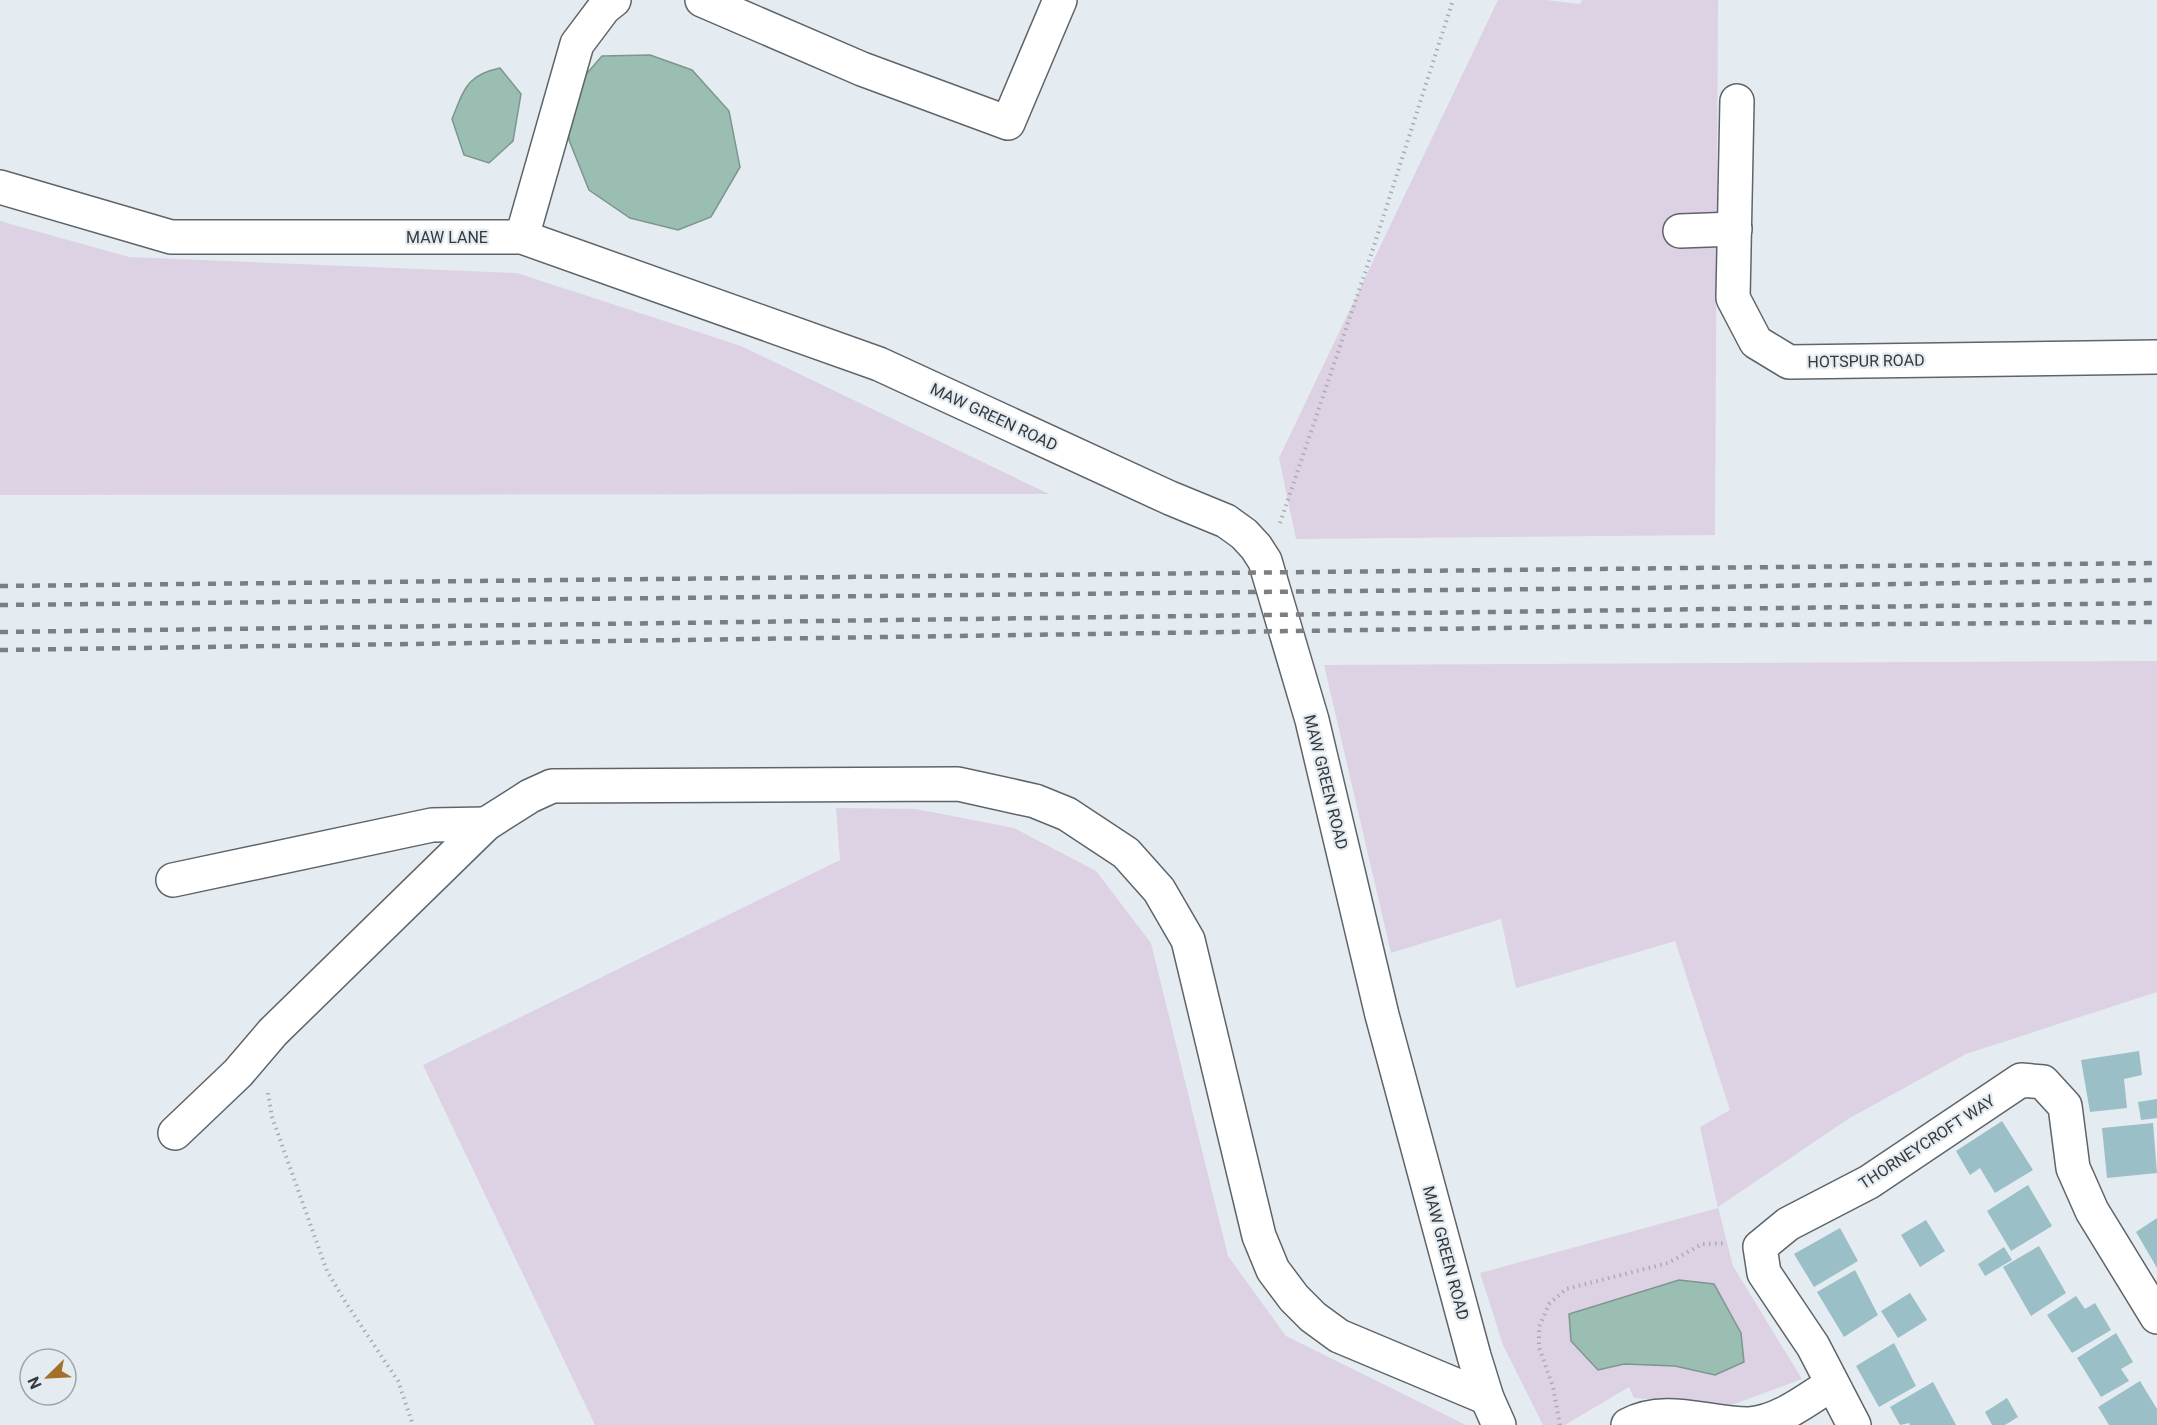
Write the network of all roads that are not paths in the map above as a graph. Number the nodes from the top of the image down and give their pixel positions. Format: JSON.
{"nodes":[{"id":1,"x":614,"y":0,"type":"edge"},
{"id":2,"x":702,"y":0,"type":"edge"},
{"id":3,"x":1060,"y":0,"type":"edge"},
{"id":4,"x":1737,"y":101,"type":"dead end"},
{"id":5,"x":0,"y":187,"type":"edge"},
{"id":6,"x":1735,"y":230,"type":"junction"},
{"id":7,"x":1680,"y":231,"type":"dead end"},
{"id":8,"x":522,"y":237,"type":"junction"},
{"id":9,"x":2157,"y":357,"type":"edge"},
{"id":10,"x":879,"y":364,"type":"joint"},
{"id":11,"x":486,"y":824,"type":"junction"},
{"id":12,"x":173,"y":880,"type":"dead end"},
{"id":13,"x":175,"y":1133,"type":"dead end"},
{"id":14,"x":2157,"y":1317,"type":"edge"},
{"id":15,"x":1832,"y":1384,"type":"junction"},
{"id":16,"x":1493,"y":1411,"type":"edge"},
{"id":17,"x":1628,"y":1425,"type":"edge"},
{"id":18,"x":1854,"y":1425,"type":"edge"}],
"edges":[{"from":1,"to":8,"type":"street"},
{"from":2,"to":3,"type":"street"},
{"from":4,"to":6,"type":"street","name":"HOTSPUR ROAD"},
{"from":5,"to":8,"type":"street","name":"MAW LANE"},
{"from":6,"to":7,"type":"street"},
{"from":6,"to":9,"type":"street","name":"HOTSPUR ROAD"},
{"from":8,"to":10,"type":"street","name":"MAW LANE"},
{"from":10,"to":16,"type":"street","name":"MAW GREEN ROAD"},
{"from":11,"to":12,"type":"street"},
{"from":11,"to":13,"type":"street"},
{"from":11,"to":16,"type":"street"},
{"from":14,"to":15,"type":"street","name":"THORNEYCROFT WAY"},
{"from":15,"to":17,"type":"street"},
{"from":15,"to":18,"type":"street"}]}
